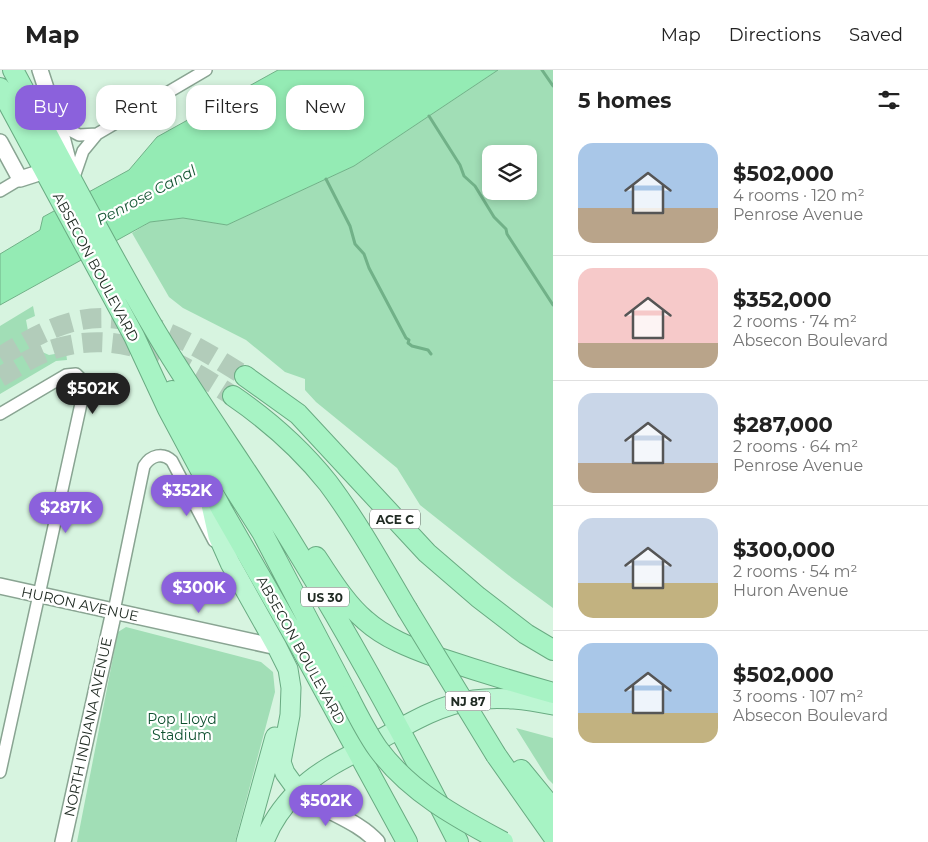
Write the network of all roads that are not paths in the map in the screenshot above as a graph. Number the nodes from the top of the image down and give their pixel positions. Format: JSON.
{"nodes":[{"id":1,"x":13,"y":70,"type":"edge"},
{"id":2,"x":40,"y":70,"type":"edge"},
{"id":3,"x":206,"y":70,"type":"edge"},
{"id":4,"x":45,"y":85,"type":"edge"},
{"id":5,"x":0,"y":88,"type":"edge"},
{"id":6,"x":60,"y":130,"type":"edge"},
{"id":7,"x":69,"y":130,"type":"edge"},
{"id":8,"x":97,"y":134,"type":"junction"},
{"id":9,"x":0,"y":142,"type":"edge"},
{"id":10,"x":49,"y":179,"type":"junction"},
{"id":11,"x":20,"y":180,"type":"junction"},
{"id":12,"x":73,"y":180,"type":"junction"},
{"id":13,"x":0,"y":191,"type":"edge"},
{"id":14,"x":134,"y":336,"type":"junction"},
{"id":15,"x":245,"y":376,"type":"tunnel mouth"},
{"id":16,"x":272,"y":395,"type":"junction"},
{"id":17,"x":232,"y":396,"type":"tunnel mouth"},
{"id":18,"x":0,"y":414,"type":"edge"},
{"id":19,"x":144,"y":466,"type":"joint"},
{"id":20,"x":244,"y":468,"type":"junction"},
{"id":21,"x":205,"y":478,"type":"junction"},
{"id":22,"x":230,"y":563,"type":"junction"},
{"id":23,"x":0,"y":586,"type":"edge"},
{"id":24,"x":39,"y":595,"type":"junction"},
{"id":25,"x":414,"y":609,"type":"junction"},
{"id":26,"x":114,"y":611,"type":"junction"},
{"id":27,"x":277,"y":647,"type":"junction"},
{"id":28,"x":553,"y":650,"type":"edge"},
{"id":29,"x":291,"y":688,"type":"junction"},
{"id":30,"x":553,"y":693,"type":"edge"},
{"id":31,"x":553,"y":705,"type":"edge"},
{"id":32,"x":399,"y":729,"type":"junction"},
{"id":33,"x":358,"y":751,"type":"junction"},
{"id":34,"x":502,"y":754,"type":"junction"},
{"id":35,"x":0,"y":772,"type":"edge"},
{"id":36,"x":511,"y":778,"type":"junction"},
{"id":37,"x":298,"y":790,"type":"junction"},
{"id":38,"x":553,"y":809,"type":"edge"},
{"id":39,"x":553,"y":823,"type":"edge"},
{"id":40,"x":553,"y":836,"type":"edge"},
{"id":41,"x":63,"y":842,"type":"edge"},
{"id":42,"x":246,"y":842,"type":"edge"},
{"id":43,"x":264,"y":842,"type":"edge"},
{"id":44,"x":376,"y":842,"type":"edge"},
{"id":45,"x":407,"y":842,"type":"edge"},
{"id":46,"x":458,"y":842,"type":"edge"},
{"id":47,"x":503,"y":842,"type":"edge"}],
"edges":[{"from":1,"to":12,"type":"highway","name":"ABSECON BOULEVARD","number":"US 30"},
{"from":2,"to":4,"type":"street","name":"ABSECON BOULEVARD"},
{"from":3,"to":8,"type":"street"},
{"from":5,"to":10,"type":"highway","name":"ABSECON BOULEVARD","number":"US 30"},
{"from":6,"to":12,"type":"street","name":"ABSECON BOULEVARD"},
{"from":7,"to":8,"type":"street"},
{"from":8,"to":12,"type":"street"},
{"from":9,"to":11,"type":"street"},
{"from":10,"to":11,"type":"street"},
{"from":10,"to":14,"type":"highway","name":"ABSECON BOULEVARD","number":"US 30"},
{"from":11,"to":13,"type":"street"},
{"from":12,"to":20,"type":"highway","name":"ABSECON BOULEVARD","number":"US 30"},
{"from":14,"to":21,"type":"highway","name":"ABSECON BOULEVARD","number":"US 30"},
{"from":14,"to":47,"type":"highway","bridge":true},
{"from":15,"to":16,"type":"highway","number":"ACE C"},
{"from":16,"to":25,"type":"highway"},
{"from":16,"to":28,"type":"highway","number":"ACE C"},
{"from":17,"to":25,"type":"highway","number":"ACE C"},
{"from":18,"to":24,"type":"street"},
{"from":19,"to":22,"type":"street","name":"ABSECON BOULEVARD"},
{"from":19,"to":26,"type":"street","name":"NORTH INDIANA AVENUE"},
{"from":20,"to":30,"type":"highway"},
{"from":20,"to":32,"type":"highway","name":"ABSECON BOULEVARD","number":"US 30"},
{"from":21,"to":22,"type":"main road"},
{"from":21,"to":33,"type":"highway","name":"ABSECON BOULEVARD","number":"US 30"},
{"from":22,"to":27,"type":"main road","name":"ABSECON BOULEVARD"},
{"from":23,"to":24,"type":"street","name":"HURON AVENUE"},
{"from":24,"to":26,"type":"street","name":"HURON AVENUE"},
{"from":24,"to":35,"type":"street"},
{"from":25,"to":34,"type":"highway"},
{"from":26,"to":27,"type":"street","name":"HURON AVENUE"},
{"from":26,"to":41,"type":"street","name":"NORTH INDIANA AVENUE"},
{"from":27,"to":29,"type":"main road","name":"ABSECON BOULEVARD"},
{"from":29,"to":37,"type":"main road","name":"ABSECON BOULEVARD"},
{"from":29,"to":42,"type":"main road"},
{"from":31,"to":32,"type":"main road","number":"NJ 87"},
{"from":32,"to":33,"type":"main road","number":"NJ 87"},
{"from":32,"to":46,"type":"highway","name":"ABSECON BOULEVARD","number":"US 30"},
{"from":33,"to":37,"type":"main road"},
{"from":33,"to":45,"type":"highway","name":"ABSECON BOULEVARD","number":"US 30"},
{"from":34,"to":36,"type":"highway"},
{"from":34,"to":38,"type":"highway"},
{"from":36,"to":39,"type":"highway"},
{"from":36,"to":40,"type":"highway"},
{"from":37,"to":43,"type":"main road"},
{"from":37,"to":44,"type":"street","name":"ABSECON BOULEVARD"}]}
